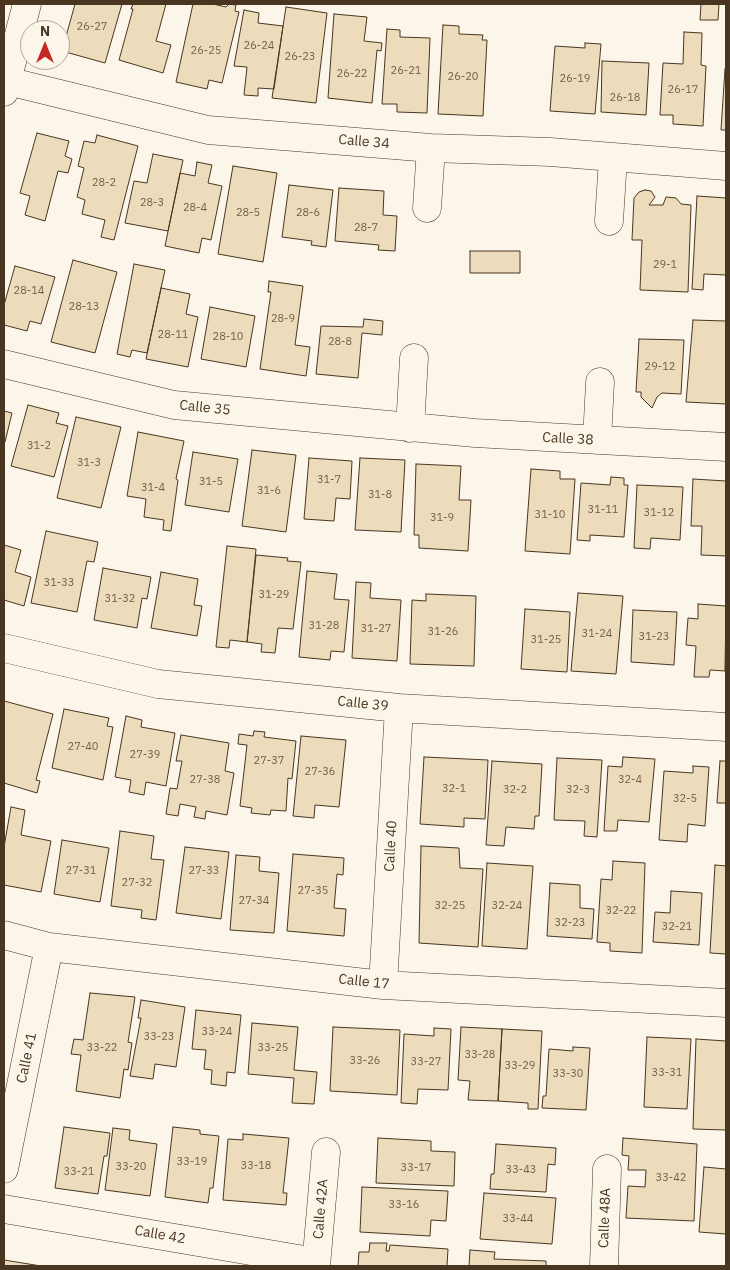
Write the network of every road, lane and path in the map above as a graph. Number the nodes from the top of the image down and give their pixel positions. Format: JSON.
{"nodes":[{"id":1,"x":27,"y":4,"type":"edge"},
{"id":2,"x":5,"y":86,"type":"edge"},
{"id":3,"x":431,"y":148,"type":"junction"},
{"id":4,"x":613,"y":158,"type":"junction"},
{"id":5,"x":726,"y":166,"type":"edge"},
{"id":6,"x":427,"y":208,"type":"dead end"},
{"id":7,"x":609,"y":221,"type":"dead end"},
{"id":8,"x":414,"y":358,"type":"dead end"},
{"id":9,"x":4,"y":364,"type":"edge"},
{"id":10,"x":600,"y":382,"type":"dead end"},
{"id":11,"x":410,"y":428,"type":"junction"},
{"id":12,"x":597,"y":440,"type":"junction"},
{"id":13,"x":726,"y":447,"type":"edge"},
{"id":14,"x":4,"y":648,"type":"edge"},
{"id":15,"x":399,"y":708,"type":"junction"},
{"id":16,"x":726,"y":727,"type":"edge"},
{"id":17,"x":4,"y":935,"type":"edge"},
{"id":18,"x":49,"y":947,"type":"junction"},
{"id":19,"x":382,"y":985,"type":"junction"},
{"id":20,"x":726,"y":1003,"type":"edge"},
{"id":21,"x":326,"y":1152,"type":"dead end"},
{"id":22,"x":4,"y":1169,"type":"edge"},
{"id":23,"x":607,"y":1169,"type":"dead end"},
{"id":24,"x":4,"y":1209,"type":"edge"},
{"id":25,"x":316,"y":1264,"type":"edge"},
{"id":26,"x":604,"y":1266,"type":"edge"}],
"edges":[{"from":1,"to":2,"type":"street"},
{"from":2,"to":3,"type":"street","name":"Calle 34"},
{"from":3,"to":4,"type":"street","name":"Calle 34"},
{"from":3,"to":6,"type":"street"},
{"from":4,"to":5,"type":"street","name":"Calle 34"},
{"from":4,"to":7,"type":"street"},
{"from":8,"to":11,"type":"street"},
{"from":9,"to":11,"type":"street","name":"Calle 35"},
{"from":10,"to":12,"type":"street"},
{"from":11,"to":12,"type":"street","name":"Calle 38"},
{"from":12,"to":13,"type":"street","name":"Calle 38"},
{"from":14,"to":15,"type":"street","name":"Calle 39"},
{"from":15,"to":16,"type":"street","name":"Calle 39"},
{"from":15,"to":19,"type":"street","name":"Calle 40"},
{"from":17,"to":18,"type":"street","name":"Calle 17"},
{"from":18,"to":19,"type":"street","name":"Calle 17"},
{"from":18,"to":22,"type":"street","name":"Calle 41"},
{"from":19,"to":20,"type":"street","name":"Calle 17"},
{"from":21,"to":25,"type":"street","name":"Calle 42A"},
{"from":23,"to":26,"type":"street","name":"Calle 48A"},
{"from":24,"to":25,"type":"street","name":"Calle 42"}]}
